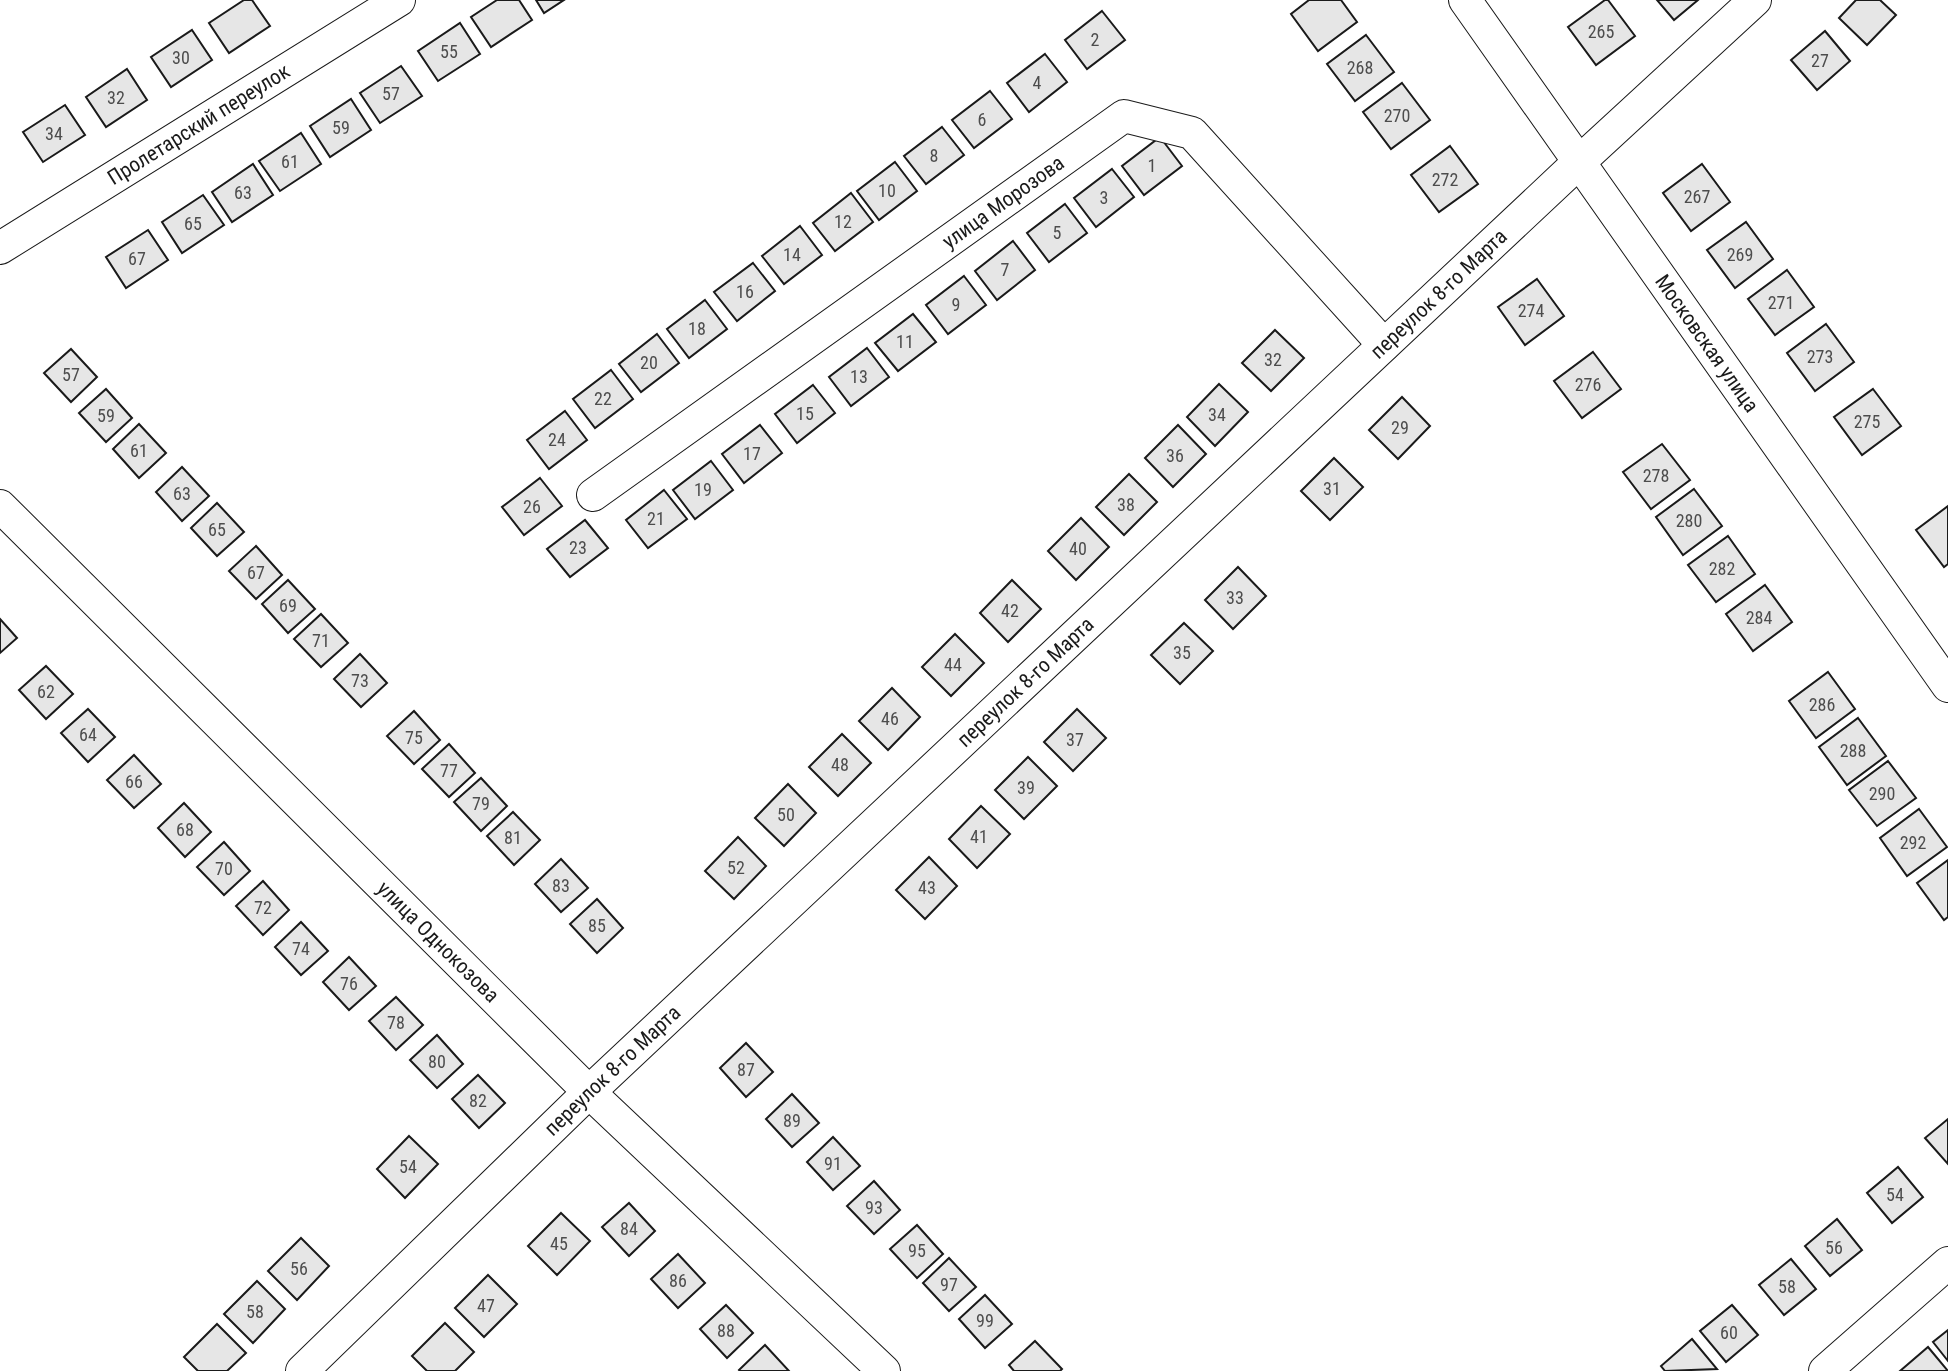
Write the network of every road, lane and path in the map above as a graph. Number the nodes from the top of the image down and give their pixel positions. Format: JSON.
{"nodes":[{"id":1,"x":399,"y":0,"type":"edge"},
{"id":2,"x":1465,"y":0,"type":"edge"},
{"id":3,"x":1755,"y":0,"type":"edge"},
{"id":4,"x":1578,"y":163,"type":"junction"},
{"id":5,"x":0,"y":248,"type":"edge"},
{"id":6,"x":1384,"y":345,"type":"junction"},
{"id":7,"x":593,"y":495,"type":"dead end"},
{"id":8,"x":0,"y":506,"type":"edge"},
{"id":9,"x":1948,"y":686,"type":"edge"},
{"id":10,"x":589,"y":1092,"type":"junction"},
{"id":11,"x":1948,"y":1263,"type":"edge"},
{"id":12,"x":302,"y":1371,"type":"edge"},
{"id":13,"x":884,"y":1371,"type":"edge"},
{"id":14,"x":1825,"y":1371,"type":"edge"}],
"edges":[{"from":1,"to":5,"type":"street","name":"Пролетарский переулок"},
{"from":2,"to":4,"type":"street","name":"Московская улица"},
{"from":3,"to":4,"type":"street","name":"переулок 8-го Марта"},
{"from":4,"to":6,"type":"street","name":"переулок 8-го Марта"},
{"from":4,"to":9,"type":"street","name":"Московская улица"},
{"from":6,"to":7,"type":"street","name":"улица Морозова"},
{"from":6,"to":10,"type":"street","name":"переулок 8-го Марта"},
{"from":8,"to":10,"type":"street","name":"улица Однокозова"},
{"from":10,"to":12,"type":"street","name":"переулок 8-го Марта"},
{"from":10,"to":13,"type":"street","name":"улица Однокозова"},
{"from":11,"to":14,"type":"street"}]}
